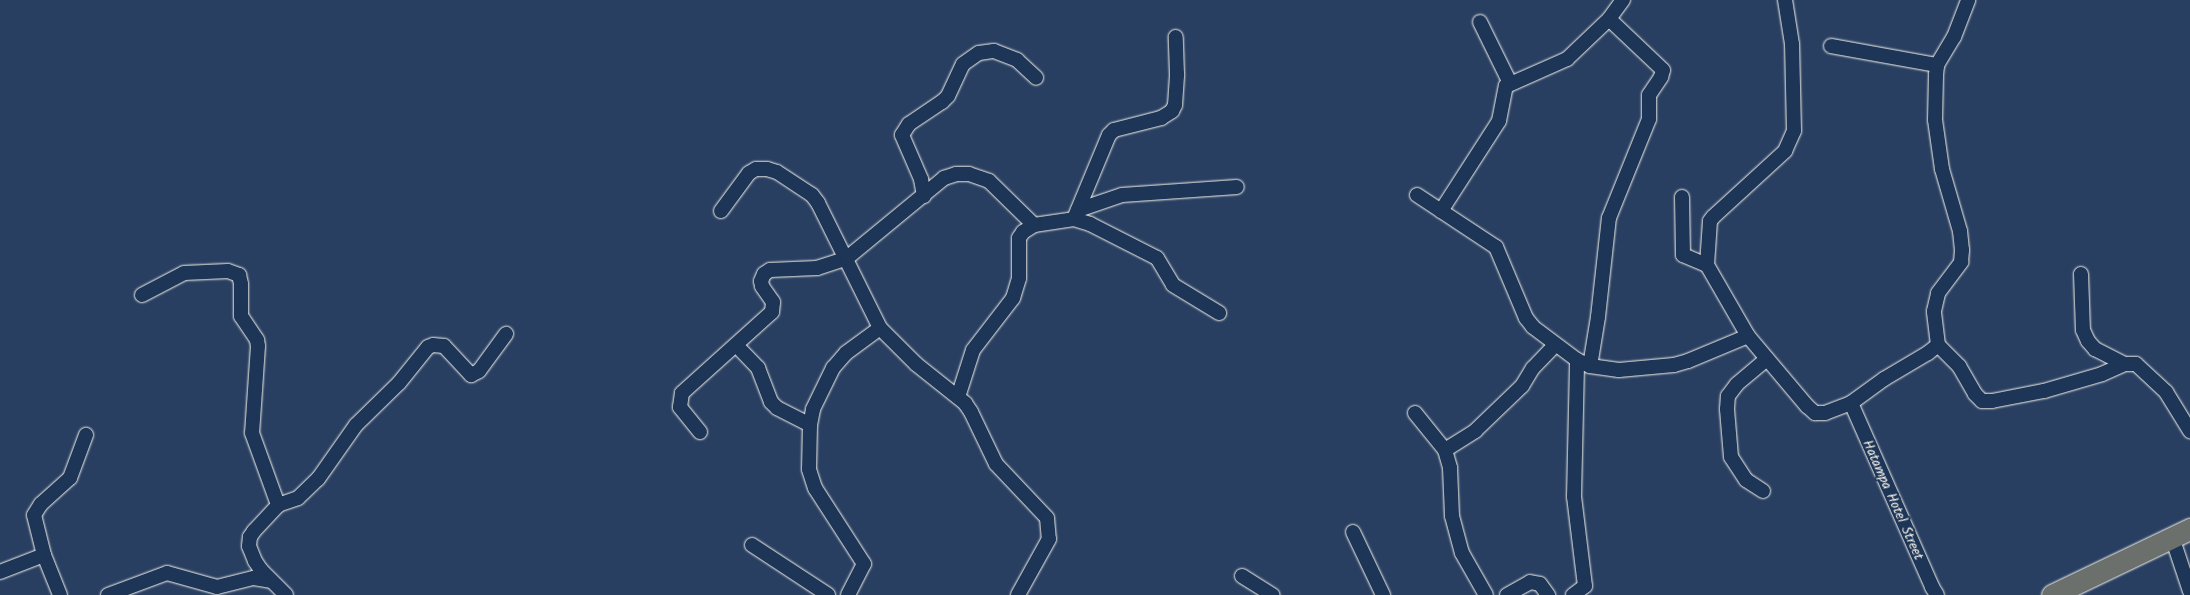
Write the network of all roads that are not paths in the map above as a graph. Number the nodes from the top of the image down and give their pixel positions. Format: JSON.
{"nodes":[{"id":1,"x":1623,"y":0,"type":"edge"},
{"id":2,"x":1785,"y":0,"type":"edge"},
{"id":3,"x":1968,"y":0,"type":"edge"},
{"id":4,"x":1609,"y":19,"type":"junction"},
{"id":5,"x":1480,"y":22,"type":"dead end"},
{"id":6,"x":1176,"y":38,"type":"dead end"},
{"id":7,"x":1831,"y":46,"type":"dead end"},
{"id":8,"x":1938,"y":65,"type":"junction"},
{"id":9,"x":1036,"y":78,"type":"dead end"},
{"id":10,"x":1510,"y":83,"type":"junction"},
{"id":11,"x":1237,"y":187,"type":"dead end"},
{"id":12,"x":1416,"y":195,"type":"dead end"},
{"id":13,"x":924,"y":196,"type":"junction"},
{"id":14,"x":1682,"y":197,"type":"dead end"},
{"id":15,"x":721,"y":210,"type":"dead end"},
{"id":16,"x":1441,"y":211,"type":"junction"},
{"id":17,"x":1076,"y":215,"type":"junction"},
{"id":18,"x":1034,"y":225,"type":"junction"},
{"id":19,"x":846,"y":258,"type":"junction"},
{"id":20,"x":1707,"y":265,"type":"junction"},
{"id":21,"x":2081,"y":274,"type":"dead end"},
{"id":22,"x":142,"y":295,"type":"dead end"},
{"id":23,"x":1219,"y":313,"type":"dead end"},
{"id":24,"x":880,"y":328,"type":"junction"},
{"id":25,"x":506,"y":334,"type":"dead end"},
{"id":26,"x":1748,"y":336,"type":"junction"},
{"id":27,"x":736,"y":345,"type":"junction"},
{"id":28,"x":1555,"y":345,"type":"junction"},
{"id":29,"x":1938,"y":345,"type":"junction"},
{"id":30,"x":1767,"y":359,"type":"junction"},
{"id":31,"x":1583,"y":363,"type":"junction"},
{"id":32,"x":2124,"y":364,"type":"junction"},
{"id":33,"x":958,"y":397,"type":"junction"},
{"id":34,"x":1851,"y":403,"type":"junction"},
{"id":35,"x":1415,"y":413,"type":"dead end"},
{"id":36,"x":810,"y":425,"type":"junction"},
{"id":37,"x":2190,"y":431,"type":"edge"},
{"id":38,"x":700,"y":432,"type":"dead end"},
{"id":39,"x":86,"y":435,"type":"dead end"},
{"id":40,"x":1445,"y":450,"type":"junction"},
{"id":41,"x":1763,"y":491,"type":"dead end"},
{"id":42,"x":278,"y":505,"type":"junction"},
{"id":43,"x":1353,"y":532,"type":"dead end"},
{"id":44,"x":2181,"y":533,"type":"edge"},
{"id":45,"x":752,"y":545,"type":"dead end"},
{"id":46,"x":44,"y":555,"type":"junction"},
{"id":47,"x":0,"y":572,"type":"edge"},
{"id":48,"x":1242,"y":576,"type":"dead end"},
{"id":49,"x":271,"y":581,"type":"junction"},
{"id":50,"x":138,"y":590,"type":"edge"},
{"id":51,"x":2190,"y":591,"type":"edge"},
{"id":52,"x":60,"y":595,"type":"edge"},
{"id":53,"x":108,"y":595,"type":"edge"},
{"id":54,"x":286,"y":595,"type":"edge"},
{"id":55,"x":828,"y":595,"type":"edge"},
{"id":56,"x":848,"y":595,"type":"edge"},
{"id":57,"x":1018,"y":595,"type":"edge"},
{"id":58,"x":1272,"y":595,"type":"edge"},
{"id":59,"x":1383,"y":595,"type":"edge"},
{"id":60,"x":1486,"y":595,"type":"edge"},
{"id":61,"x":1507,"y":595,"type":"edge"},
{"id":62,"x":1548,"y":595,"type":"edge"},
{"id":63,"x":1573,"y":595,"type":"edge"},
{"id":64,"x":1937,"y":595,"type":"edge"},
{"id":65,"x":2052,"y":595,"type":"edge"}],
"edges":[{"from":1,"to":4,"type":"street"},
{"from":2,"to":20,"type":"street"},
{"from":3,"to":8,"type":"street"},
{"from":4,"to":10,"type":"street"},
{"from":4,"to":31,"type":"street"},
{"from":5,"to":10,"type":"street"},
{"from":6,"to":17,"type":"street"},
{"from":7,"to":8,"type":"street"},
{"from":8,"to":29,"type":"street"},
{"from":9,"to":13,"type":"street"},
{"from":10,"to":16,"type":"street"},
{"from":11,"to":17,"type":"street"},
{"from":12,"to":16,"type":"street"},
{"from":13,"to":18,"type":"street"},
{"from":13,"to":19,"type":"street"},
{"from":14,"to":20,"type":"street"},
{"from":15,"to":19,"type":"street"},
{"from":16,"to":28,"type":"street"},
{"from":17,"to":18,"type":"street"},
{"from":17,"to":23,"type":"street"},
{"from":18,"to":33,"type":"street"},
{"from":19,"to":24,"type":"street"},
{"from":19,"to":27,"type":"street"},
{"from":20,"to":26,"type":"street"},
{"from":21,"to":32,"type":"street"},
{"from":22,"to":42,"type":"street"},
{"from":24,"to":33,"type":"street"},
{"from":24,"to":36,"type":"street"},
{"from":25,"to":42,"type":"street"},
{"from":26,"to":30,"type":"street"},
{"from":26,"to":31,"type":"street"},
{"from":27,"to":36,"type":"street"},
{"from":27,"to":38,"type":"street"},
{"from":28,"to":31,"type":"street"},
{"from":28,"to":40,"type":"street"},
{"from":29,"to":32,"type":"street"},
{"from":29,"to":34,"type":"street"},
{"from":30,"to":34,"type":"street"},
{"from":30,"to":41,"type":"street"},
{"from":31,"to":63,"type":"street"},
{"from":32,"to":37,"type":"street"},
{"from":33,"to":57,"type":"street"},
{"from":34,"to":64,"type":"street","name":"Hatampa Hotel Street"},
{"from":35,"to":40,"type":"street"},
{"from":36,"to":56,"type":"street"},
{"from":39,"to":46,"type":"street"},
{"from":40,"to":60,"type":"street"},
{"from":42,"to":49,"type":"street"},
{"from":43,"to":59,"type":"street"},
{"from":44,"to":51,"type":"street"},
{"from":44,"to":65,"type":"main road"},
{"from":45,"to":55,"type":"street"},
{"from":46,"to":47,"type":"street"},
{"from":46,"to":52,"type":"street"},
{"from":48,"to":58,"type":"street"},
{"from":49,"to":50,"type":"street"},
{"from":49,"to":54,"type":"street"},
{"from":50,"to":53,"type":"street"},
{"from":61,"to":62,"type":"street"}]}
